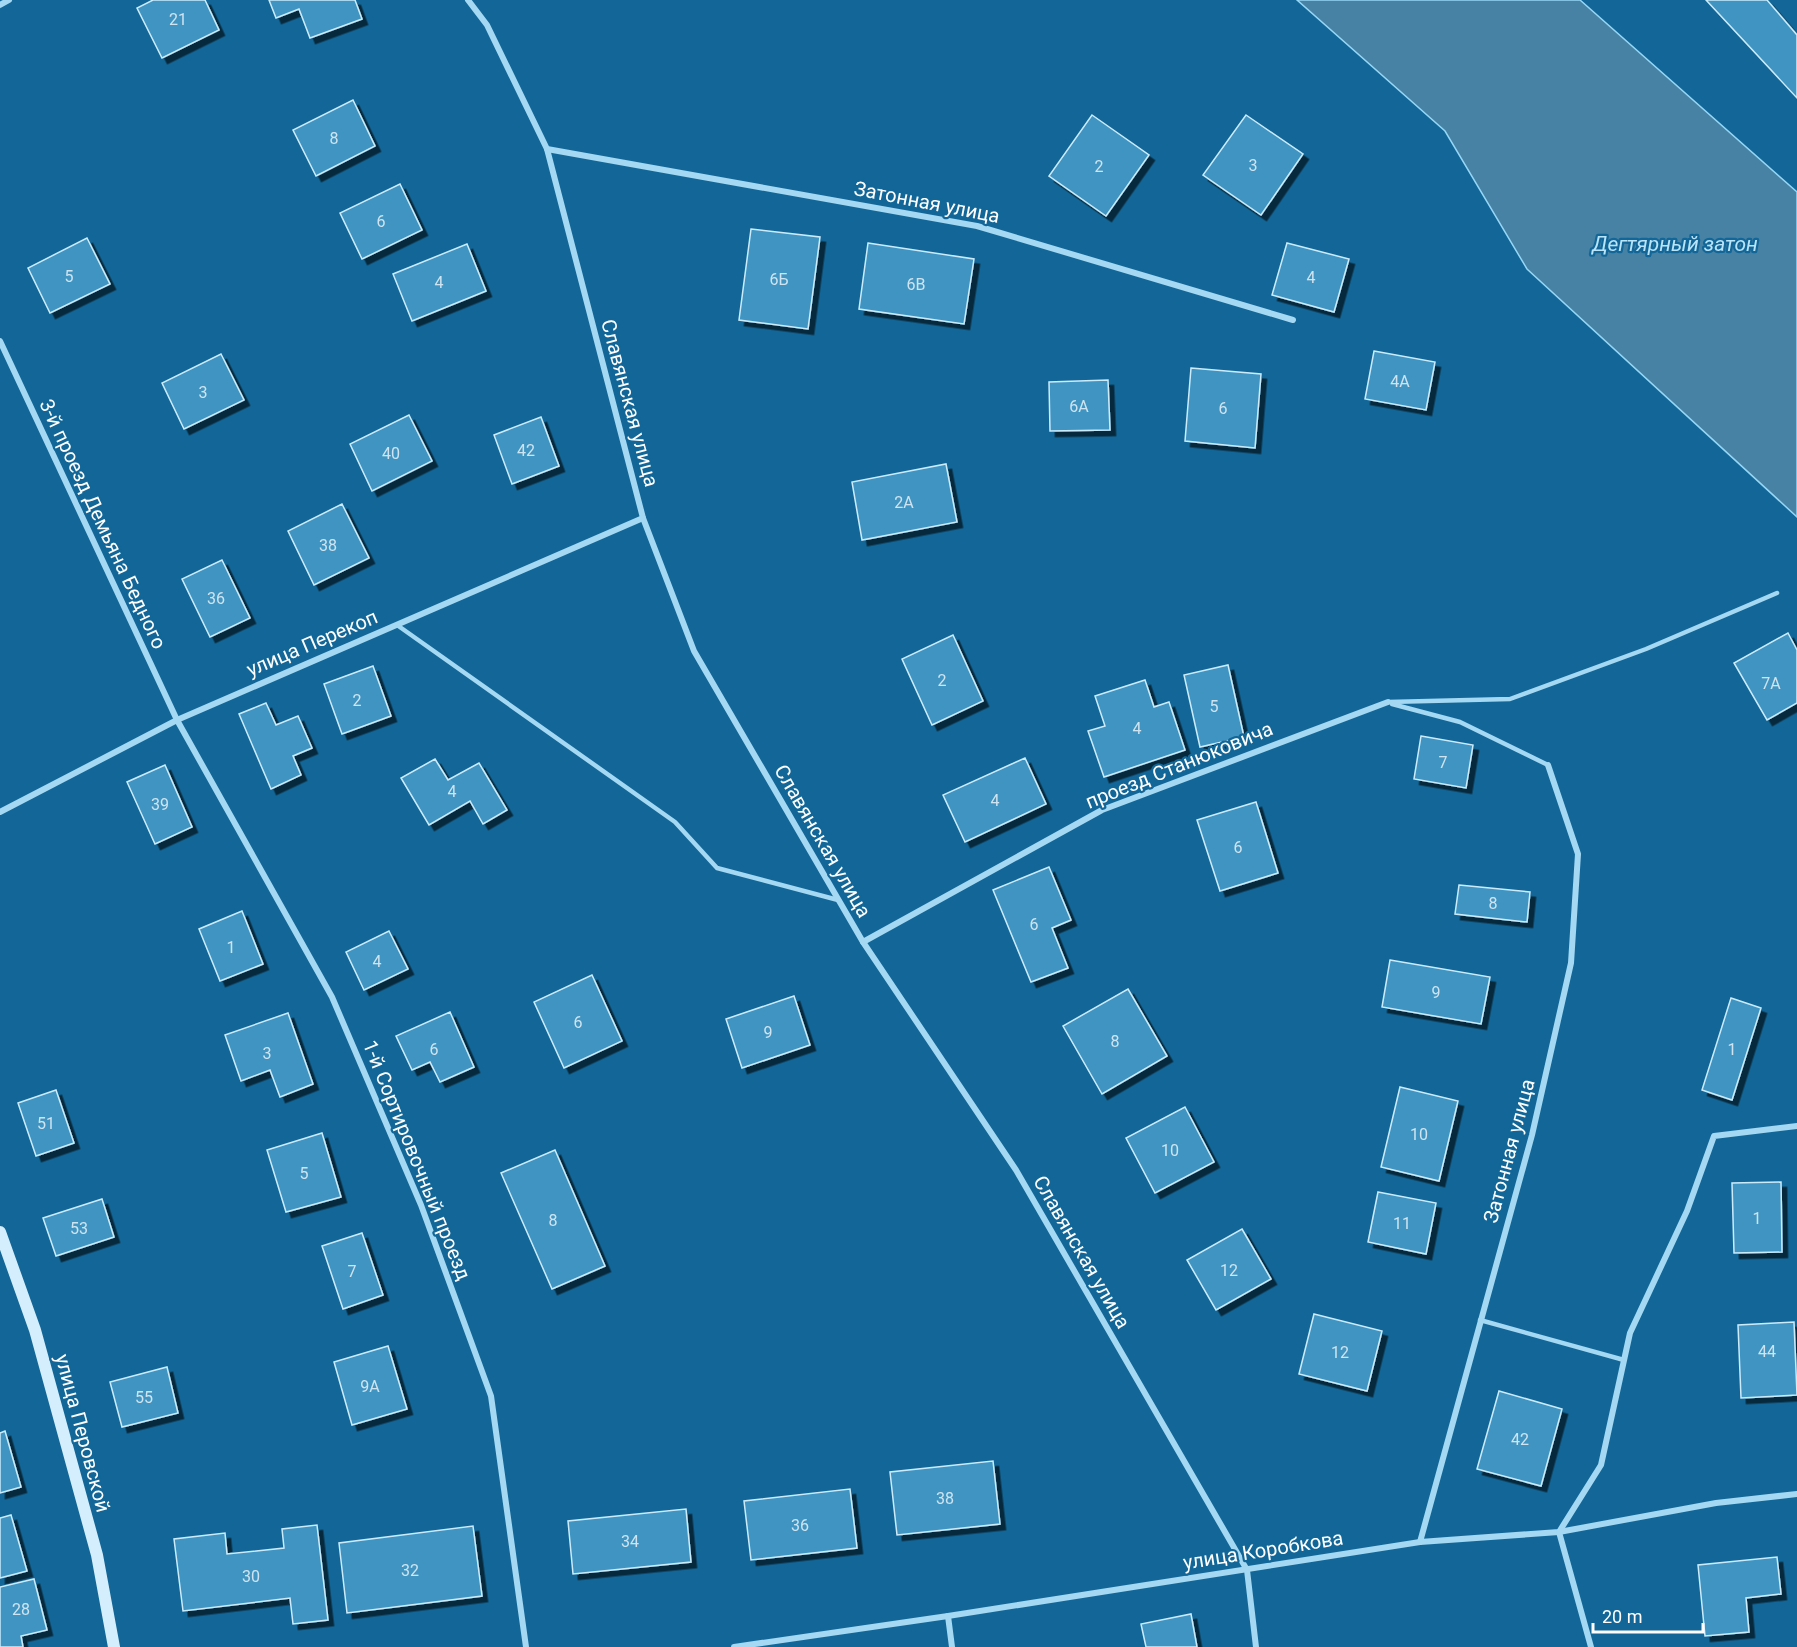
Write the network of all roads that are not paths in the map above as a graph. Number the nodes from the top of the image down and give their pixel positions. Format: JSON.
{"nodes":[{"id":1,"x":9,"y":0,"type":"edge"},
{"id":2,"x":468,"y":0,"type":"edge"},
{"id":3,"x":0,"y":5,"type":"edge"},
{"id":4,"x":547,"y":149,"type":"junction"},
{"id":5,"x":1293,"y":320,"type":"dead end"},
{"id":6,"x":0,"y":341,"type":"edge"},
{"id":7,"x":644,"y":518,"type":"junction"},
{"id":8,"x":1777,"y":593,"type":"dead end"},
{"id":9,"x":397,"y":625,"type":"junction"},
{"id":10,"x":1388,"y":702,"type":"junction"},
{"id":11,"x":177,"y":720,"type":"junction"},
{"id":12,"x":1548,"y":765,"type":"joint"},
{"id":13,"x":0,"y":812,"type":"edge"},
{"id":14,"x":838,"y":900,"type":"junction"},
{"id":15,"x":863,"y":942,"type":"junction"},
{"id":16,"x":1797,"y":1126,"type":"edge"},
{"id":17,"x":0,"y":1233,"type":"edge"},
{"id":18,"x":1480,"y":1320,"type":"junction"},
{"id":19,"x":1624,"y":1360,"type":"junction"},
{"id":20,"x":1797,"y":1494,"type":"edge"},
{"id":21,"x":1559,"y":1532,"type":"junction"},
{"id":22,"x":1420,"y":1542,"type":"junction"},
{"id":23,"x":1247,"y":1570,"type":"junction"},
{"id":24,"x":948,"y":1616,"type":"junction"},
{"id":25,"x":114,"y":1647,"type":"edge"},
{"id":26,"x":526,"y":1647,"type":"edge"},
{"id":27,"x":734,"y":1647,"type":"edge"},
{"id":28,"x":952,"y":1647,"type":"edge"},
{"id":29,"x":1256,"y":1647,"type":"edge"},
{"id":30,"x":1591,"y":1647,"type":"edge"}],
"edges":[{"from":1,"to":3,"type":"street"},
{"from":2,"to":4,"type":"street","name":"Славянская улица"},
{"from":4,"to":5,"type":"street","name":"Затонная улица"},
{"from":4,"to":7,"type":"street","name":"Славянская улица"},
{"from":6,"to":11,"type":"street","name":"3-й проезд Демьяна Бедного"},
{"from":7,"to":9,"type":"street","name":"улица Перекоп"},
{"from":7,"to":14,"type":"street","name":"Славянская улица"},
{"from":8,"to":10,"type":"lane"},
{"from":9,"to":11,"type":"street","name":"улица Перекоп"},
{"from":9,"to":14,"type":"lane"},
{"from":10,"to":12,"type":"lane"},
{"from":10,"to":15,"type":"street","name":"проезд Станюковича"},
{"from":11,"to":13,"type":"street","name":"улица Перекоп"},
{"from":11,"to":26,"type":"street","name":"1-й Сортировочный проезд"},
{"from":12,"to":18,"type":"street","name":"Затонная улица"},
{"from":14,"to":15,"type":"street","name":"Славянская улица"},
{"from":15,"to":23,"type":"street","name":"Славянская улица"},
{"from":16,"to":19,"type":"street"},
{"from":17,"to":25,"type":"main road","name":"улица Перовской"},
{"from":18,"to":19,"type":"lane"},
{"from":18,"to":22,"type":"street","name":"Затонная улица"},
{"from":19,"to":21,"type":"street"},
{"from":20,"to":21,"type":"street","name":"улица Коробкова"},
{"from":21,"to":22,"type":"street","name":"улица Коробкова"},
{"from":21,"to":30,"type":"street"},
{"from":22,"to":23,"type":"street","name":"улица Коробкова"},
{"from":23,"to":24,"type":"street","name":"улица Коробкова"},
{"from":23,"to":29,"type":"street","name":"Славянская улица"},
{"from":24,"to":27,"type":"street","name":"улица Коробкова"},
{"from":24,"to":28,"type":"street"}]}
